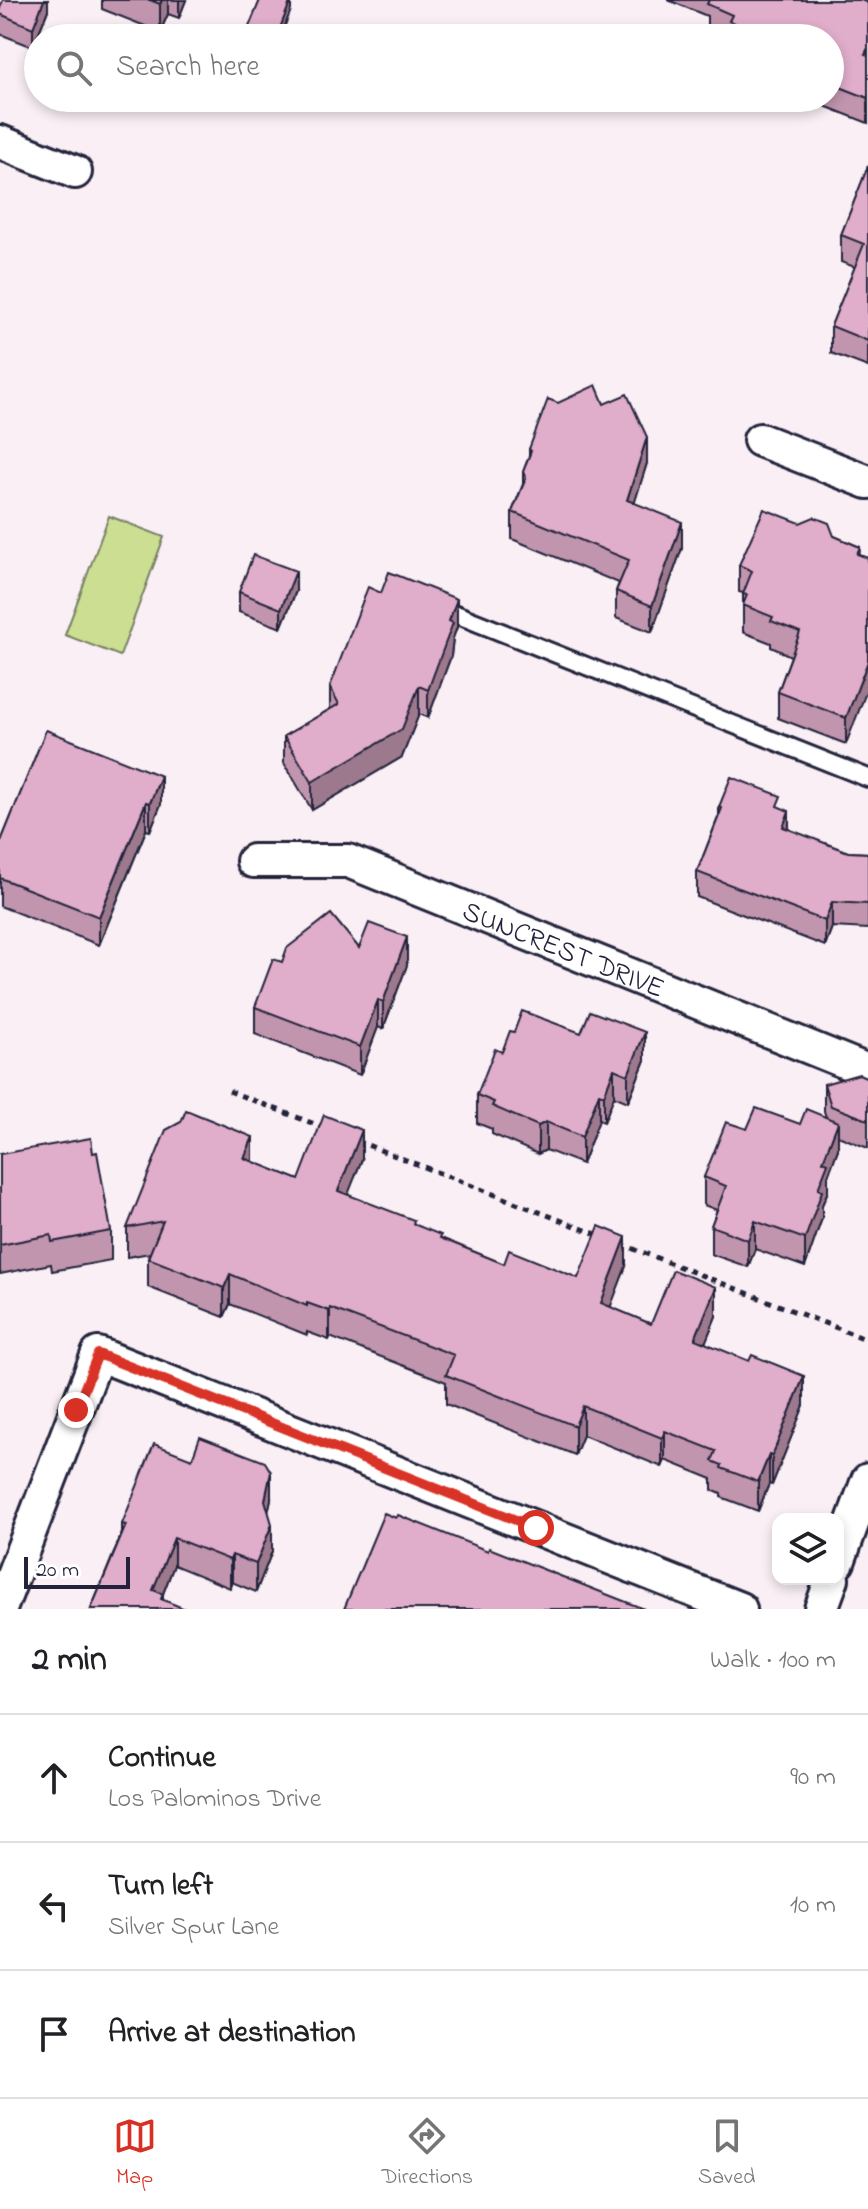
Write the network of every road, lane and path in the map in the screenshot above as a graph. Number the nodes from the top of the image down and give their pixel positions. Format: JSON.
{"nodes":[{"id":1,"x":0,"y":142,"type":"edge"},
{"id":2,"x":75,"y":172,"type":"dead end"},
{"id":3,"x":760,"y":440,"type":"dead end"},
{"id":4,"x":868,"y":482,"type":"edge"},
{"id":5,"x":417,"y":599,"type":"edge"},
{"id":6,"x":868,"y":778,"type":"edge"},
{"id":7,"x":253,"y":861,"type":"dead end"},
{"id":8,"x":868,"y":1071,"type":"edge"},
{"id":9,"x":229,"y":1091,"type":"dead end"},
{"id":10,"x":333,"y":1131,"type":"edge"},
{"id":11,"x":348,"y":1137,"type":"edge"},
{"id":12,"x":868,"y":1340,"type":"edge"},
{"id":13,"x":868,"y":1480,"type":"edge"},
{"id":14,"x":844,"y":1546,"type":"edge"},
{"id":15,"x":830,"y":1585,"type":"edge"},
{"id":16,"x":0,"y":1609,"type":"edge"},
{"id":17,"x":740,"y":1609,"type":"edge"},
{"id":18,"x":821,"y":1609,"type":"edge"}],
"edges":[{"from":1,"to":2,"type":"street"},
{"from":3,"to":4,"type":"street"},
{"from":5,"to":6,"type":"lane"},
{"from":7,"to":8,"type":"street","name":"SUNCREST DRIVE"},
{"from":9,"to":10,"type":"path"},
{"from":11,"to":12,"type":"path"},
{"from":13,"to":14,"type":"street"},
{"from":15,"to":18,"type":"street"},
{"from":16,"to":17,"type":"street"}]}
